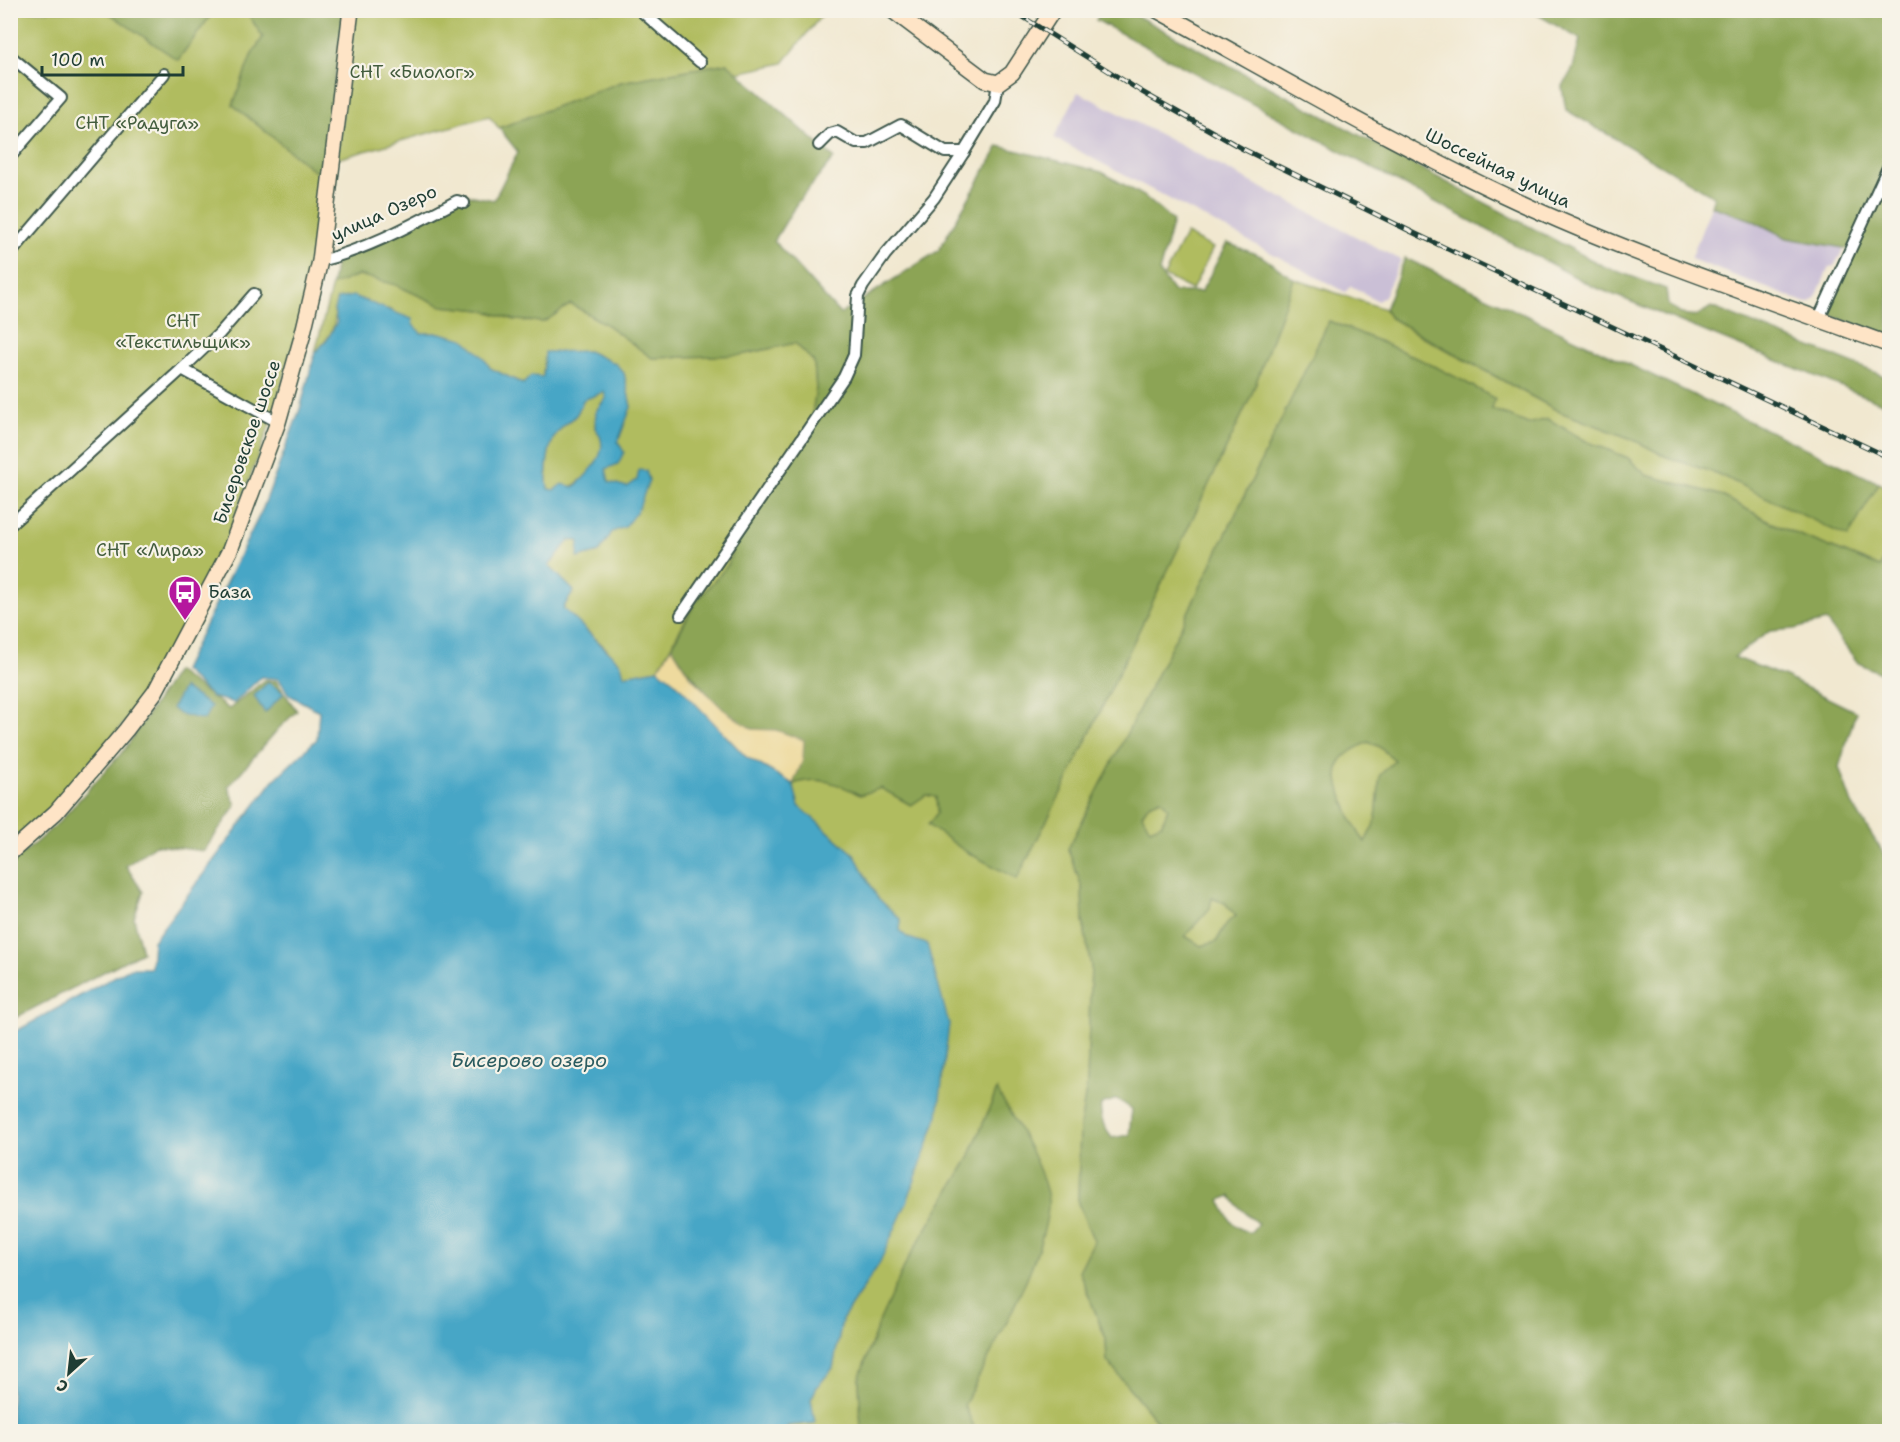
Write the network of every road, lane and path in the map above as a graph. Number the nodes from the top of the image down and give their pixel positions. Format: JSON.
{"nodes":[{"id":1,"x":351,"y":10,"type":"edge"},
{"id":2,"x":640,"y":10,"type":"edge"},
{"id":3,"x":892,"y":10,"type":"edge"},
{"id":4,"x":1053,"y":10,"type":"edge"},
{"id":5,"x":1157,"y":10,"type":"edge"},
{"id":6,"x":10,"y":56,"type":"edge"},
{"id":7,"x":700,"y":62,"type":"dead end"},
{"id":8,"x":164,"y":74,"type":"dead end"},
{"id":9,"x":998,"y":83,"type":"junction"},
{"id":10,"x":819,"y":145,"type":"dead end"},
{"id":11,"x":964,"y":152,"type":"junction"},
{"id":12,"x":10,"y":157,"type":"edge"},
{"id":13,"x":1890,"y":163,"type":"edge"},
{"id":14,"x":464,"y":203,"type":"dead end"},
{"id":15,"x":10,"y":254,"type":"edge"},
{"id":16,"x":320,"y":261,"type":"junction"},
{"id":17,"x":255,"y":294,"type":"dead end"},
{"id":18,"x":1819,"y":318,"type":"junction"},
{"id":19,"x":1890,"y":345,"type":"edge"},
{"id":20,"x":182,"y":369,"type":"junction"},
{"id":21,"x":278,"y":422,"type":"junction"},
{"id":22,"x":10,"y":525,"type":"edge"},
{"id":23,"x":681,"y":615,"type":"dead end"},
{"id":24,"x":10,"y":853,"type":"edge"}],
"edges":[{"from":1,"to":16,"type":"main road","name":"Бисеровское шоссе"},
{"from":2,"to":7,"type":"street"},
{"from":3,"to":9,"type":"main road"},
{"from":4,"to":9,"type":"main road"},
{"from":5,"to":18,"type":"main road","name":"Шоссейная улица"},
{"from":6,"to":12,"type":"street"},
{"from":8,"to":15,"type":"street"},
{"from":9,"to":11,"type":"street"},
{"from":10,"to":11,"type":"street"},
{"from":11,"to":23,"type":"street"},
{"from":13,"to":18,"type":"street"},
{"from":14,"to":16,"type":"street","name":"улица Озеро"},
{"from":16,"to":21,"type":"main road","name":"Бисеровское шоссе"},
{"from":17,"to":20,"type":"street"},
{"from":18,"to":19,"type":"main road","name":"Шоссейная улица"},
{"from":20,"to":21,"type":"street"},
{"from":20,"to":22,"type":"street"},
{"from":21,"to":24,"type":"main road","name":"Бисеровское шоссе"}]}
